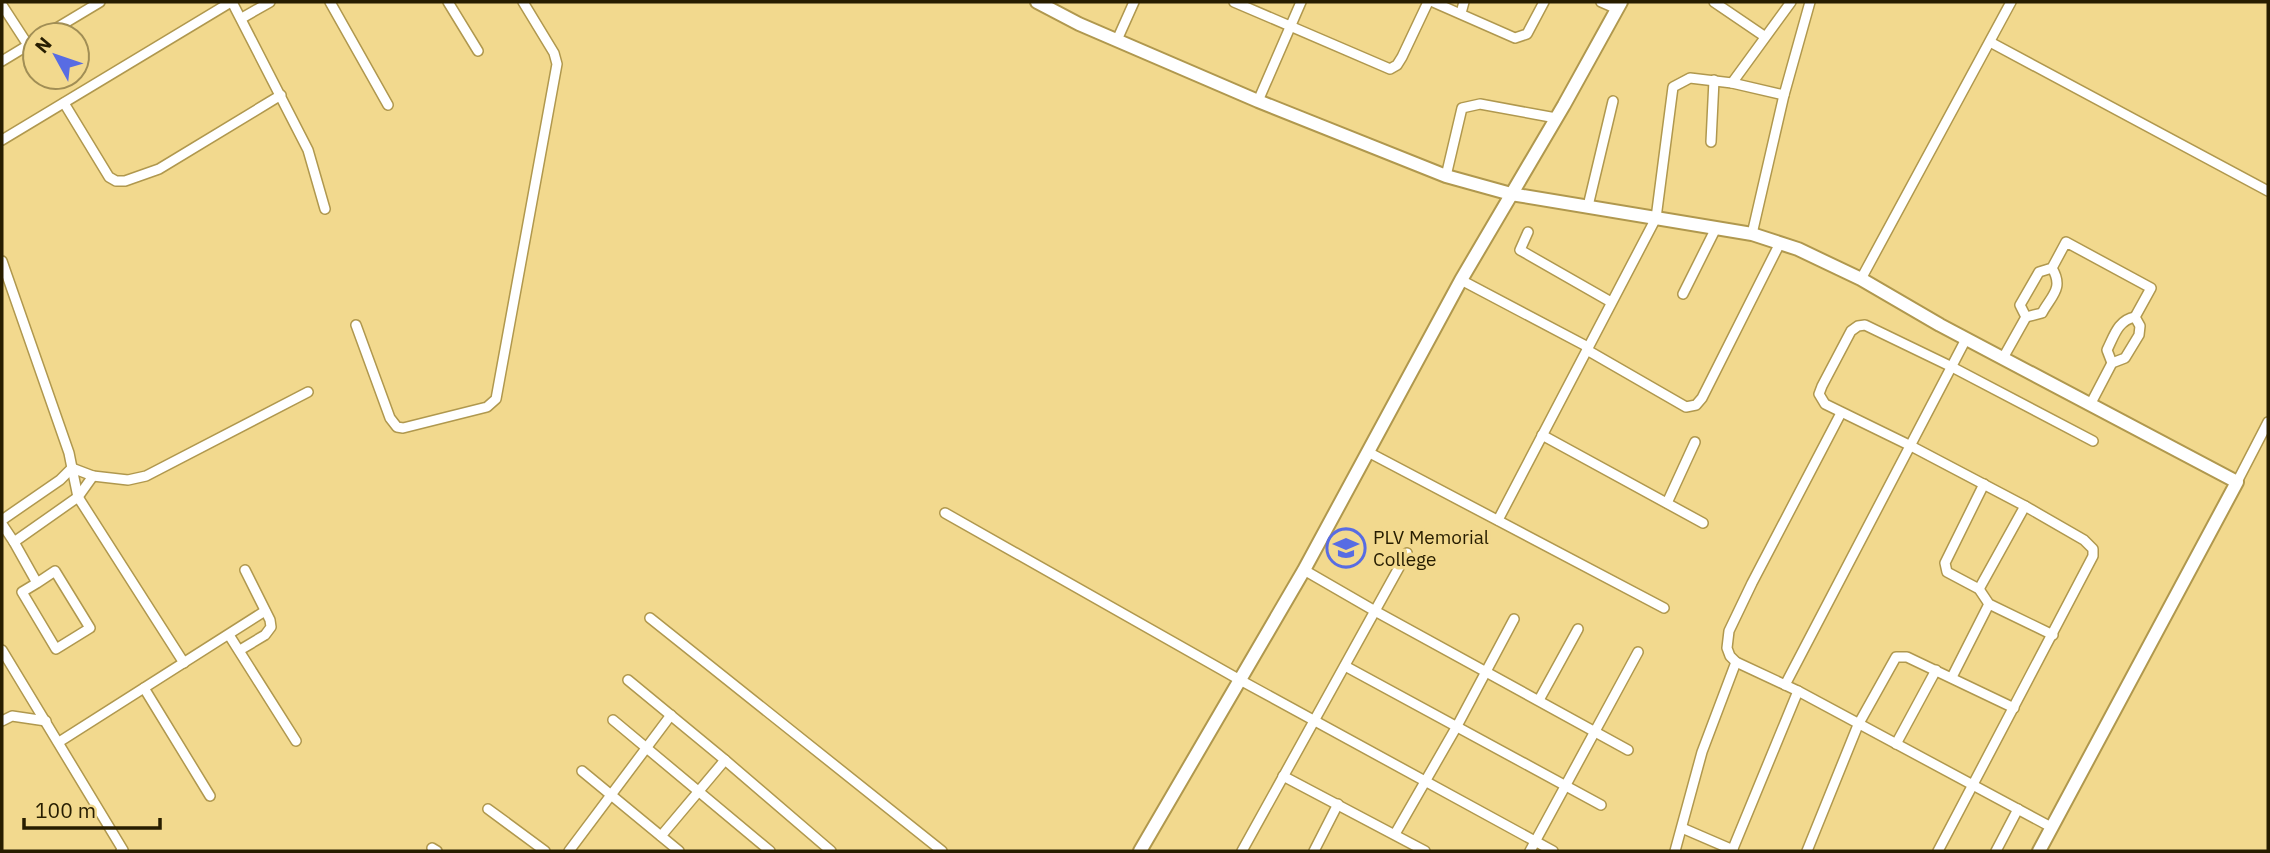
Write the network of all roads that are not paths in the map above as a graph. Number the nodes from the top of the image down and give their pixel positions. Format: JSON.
{"nodes":[{"id":1,"x":100,"y":2,"type":"edge"},
{"id":2,"x":231,"y":2,"type":"edge"},
{"id":3,"x":270,"y":2,"type":"edge"},
{"id":4,"x":330,"y":2,"type":"edge"},
{"id":5,"x":448,"y":2,"type":"edge"},
{"id":6,"x":523,"y":2,"type":"edge"},
{"id":7,"x":1037,"y":2,"type":"edge"},
{"id":8,"x":1134,"y":2,"type":"edge"},
{"id":9,"x":1301,"y":2,"type":"edge"},
{"id":10,"x":1430,"y":2,"type":"edge"},
{"id":11,"x":1464,"y":2,"type":"edge"},
{"id":12,"x":1544,"y":2,"type":"edge"},
{"id":13,"x":1601,"y":2,"type":"edge"},
{"id":14,"x":1714,"y":2,"type":"edge"},
{"id":15,"x":1791,"y":2,"type":"edge"},
{"id":16,"x":1810,"y":2,"type":"edge"},
{"id":17,"x":2011,"y":2,"type":"edge"},
{"id":18,"x":1239,"y":3,"type":"edge"},
{"id":19,"x":2,"y":5,"type":"edge"},
{"id":20,"x":1619,"y":6,"type":"edge"},
{"id":21,"x":1461,"y":13,"type":"junction"},
{"id":22,"x":242,"y":18,"type":"junction"},
{"id":23,"x":68,"y":21,"type":"edge"},
{"id":24,"x":1290,"y":27,"type":"junction"},
{"id":25,"x":21,"y":30,"type":"edge"},
{"id":26,"x":1764,"y":36,"type":"junction"},
{"id":27,"x":1117,"y":40,"type":"junction"},
{"id":28,"x":1990,"y":42,"type":"junction"},
{"id":29,"x":21,"y":49,"type":"edge"},
{"id":30,"x":478,"y":51,"type":"dead end"},
{"id":31,"x":2,"y":61,"type":"edge"},
{"id":32,"x":1714,"y":80,"type":"junction"},
{"id":33,"x":1732,"y":83,"type":"junction"},
{"id":34,"x":281,"y":95,"type":"junction"},
{"id":35,"x":1784,"y":95,"type":"junction"},
{"id":36,"x":1258,"y":101,"type":"junction"},
{"id":37,"x":1613,"y":101,"type":"dead end"},
{"id":38,"x":64,"y":103,"type":"junction"},
{"id":39,"x":388,"y":105,"type":"dead end"},
{"id":40,"x":1556,"y":118,"type":"junction"},
{"id":41,"x":2,"y":140,"type":"edge"},
{"id":42,"x":1711,"y":142,"type":"dead end"},
{"id":43,"x":1446,"y":176,"type":"junction"},
{"id":44,"x":2268,"y":191,"type":"edge"},
{"id":45,"x":1511,"y":194,"type":"junction"},
{"id":46,"x":1588,"y":206,"type":"junction"},
{"id":47,"x":325,"y":209,"type":"dead end"},
{"id":48,"x":1656,"y":218,"type":"junction"},
{"id":49,"x":1716,"y":228,"type":"junction"},
{"id":50,"x":1528,"y":232,"type":"dead end"},
{"id":51,"x":1752,"y":234,"type":"junction"},
{"id":52,"x":1780,"y":243,"type":"junction"},
{"id":53,"x":2,"y":261,"type":"edge"},
{"id":54,"x":2052,"y":268,"type":"junction"},
{"id":55,"x":1861,"y":279,"type":"junction"},
{"id":56,"x":1461,"y":280,"type":"junction"},
{"id":57,"x":1684,"y":294,"type":"dead end"},
{"id":58,"x":1611,"y":302,"type":"junction"},
{"id":59,"x":2026,"y":317,"type":"junction"},
{"id":60,"x":2135,"y":317,"type":"junction"},
{"id":61,"x":356,"y":325,"type":"dead end"},
{"id":62,"x":1966,"y":339,"type":"junction"},
{"id":63,"x":1588,"y":349,"type":"junction"},
{"id":64,"x":2003,"y":358,"type":"junction"},
{"id":65,"x":2112,"y":363,"type":"junction"},
{"id":66,"x":1952,"y":367,"type":"junction"},
{"id":67,"x":308,"y":392,"type":"dead end"},
{"id":68,"x":2090,"y":405,"type":"junction"},
{"id":69,"x":1841,"y":413,"type":"junction"},
{"id":70,"x":2268,"y":422,"type":"edge"},
{"id":71,"x":1542,"y":435,"type":"junction"},
{"id":72,"x":2093,"y":441,"type":"dead end"},
{"id":73,"x":1695,"y":442,"type":"dead end"},
{"id":74,"x":1911,"y":446,"type":"junction"},
{"id":75,"x":1368,"y":452,"type":"junction"},
{"id":76,"x":72,"y":468,"type":"junction"},
{"id":77,"x":93,"y":476,"type":"junction"},
{"id":78,"x":2237,"y":482,"type":"junction"},
{"id":79,"x":1984,"y":484,"type":"junction"},
{"id":80,"x":78,"y":497,"type":"junction"},
{"id":81,"x":1667,"y":503,"type":"junction"},
{"id":82,"x":2025,"y":506,"type":"junction"},
{"id":83,"x":945,"y":513,"type":"dead end"},
{"id":84,"x":1498,"y":520,"type":"junction"},
{"id":85,"x":2,"y":522,"type":"edge"},
{"id":86,"x":1703,"y":523,"type":"dead end"},
{"id":87,"x":14,"y":542,"type":"junction"},
{"id":88,"x":1407,"y":553,"type":"dead end"},
{"id":89,"x":244,"y":570,"type":"dead end"},
{"id":90,"x":1304,"y":570,"type":"junction"},
{"id":91,"x":37,"y":583,"type":"junction"},
{"id":92,"x":1979,"y":589,"type":"junction"},
{"id":93,"x":1989,"y":604,"type":"junction"},
{"id":94,"x":1664,"y":608,"type":"dead end"},
{"id":95,"x":265,"y":611,"type":"junction"},
{"id":96,"x":1375,"y":611,"type":"junction"},
{"id":97,"x":650,"y":618,"type":"dead end"},
{"id":98,"x":1514,"y":619,"type":"dead end"},
{"id":99,"x":1578,"y":629,"type":"dead end"},
{"id":100,"x":229,"y":635,"type":"junction"},
{"id":101,"x":2053,"y":635,"type":"junction"},
{"id":102,"x":2,"y":650,"type":"edge"},
{"id":103,"x":240,"y":650,"type":"junction"},
{"id":104,"x":1639,"y":652,"type":"dead end"},
{"id":105,"x":1736,"y":662,"type":"junction"},
{"id":106,"x":184,"y":663,"type":"junction"},
{"id":107,"x":1345,"y":666,"type":"junction"},
{"id":108,"x":1936,"y":670,"type":"junction"},
{"id":109,"x":1486,"y":671,"type":"junction"},
{"id":110,"x":1952,"y":677,"type":"junction"},
{"id":111,"x":628,"y":680,"type":"dead end"},
{"id":112,"x":1240,"y":680,"type":"junction"},
{"id":113,"x":1785,"y":685,"type":"junction"},
{"id":114,"x":144,"y":688,"type":"junction"},
{"id":115,"x":1798,"y":691,"type":"junction"},
{"id":116,"x":1538,"y":700,"type":"junction"},
{"id":117,"x":2014,"y":708,"type":"junction"},
{"id":118,"x":671,"y":715,"type":"junction"},
{"id":119,"x":613,"y":720,"type":"dead end"},
{"id":120,"x":1315,"y":720,"type":"junction"},
{"id":121,"x":2,"y":721,"type":"edge"},
{"id":122,"x":46,"y":721,"type":"junction"},
{"id":123,"x":1858,"y":724,"type":"junction"},
{"id":124,"x":1457,"y":726,"type":"junction"},
{"id":125,"x":1595,"y":732,"type":"junction"},
{"id":126,"x":59,"y":741,"type":"junction"},
{"id":127,"x":296,"y":741,"type":"dead end"},
{"id":128,"x":1896,"y":744,"type":"junction"},
{"id":129,"x":647,"y":747,"type":"junction"},
{"id":130,"x":1628,"y":750,"type":"dead end"},
{"id":131,"x":725,"y":760,"type":"junction"},
{"id":132,"x":582,"y":771,"type":"dead end"},
{"id":133,"x":1283,"y":776,"type":"junction"},
{"id":134,"x":1424,"y":780,"type":"junction"},
{"id":135,"x":1565,"y":785,"type":"junction"},
{"id":136,"x":1973,"y":785,"type":"junction"},
{"id":137,"x":699,"y":791,"type":"junction"},
{"id":138,"x":611,"y":795,"type":"junction"},
{"id":139,"x":210,"y":796,"type":"dead end"},
{"id":140,"x":1338,"y":804,"type":"junction"},
{"id":141,"x":1601,"y":805,"type":"dead end"},
{"id":142,"x":488,"y":809,"type":"dead end"},
{"id":143,"x":2018,"y":809,"type":"junction"},
{"id":144,"x":2051,"y":827,"type":"junction"},
{"id":145,"x":1682,"y":828,"type":"junction"},
{"id":146,"x":1395,"y":834,"type":"junction"},
{"id":147,"x":660,"y":836,"type":"junction"},
{"id":148,"x":1532,"y":847,"type":"edge"},
{"id":149,"x":1732,"y":850,"type":"edge"},
{"id":150,"x":121,"y":851,"type":"edge"},
{"id":151,"x":545,"y":851,"type":"edge"},
{"id":152,"x":569,"y":851,"type":"edge"},
{"id":153,"x":680,"y":851,"type":"edge"},
{"id":154,"x":771,"y":851,"type":"edge"},
{"id":155,"x":831,"y":851,"type":"edge"},
{"id":156,"x":942,"y":851,"type":"edge"},
{"id":157,"x":1140,"y":851,"type":"edge"},
{"id":158,"x":1242,"y":851,"type":"edge"},
{"id":159,"x":1314,"y":851,"type":"edge"},
{"id":160,"x":1425,"y":851,"type":"edge"},
{"id":161,"x":1553,"y":851,"type":"edge"},
{"id":162,"x":1675,"y":851,"type":"edge"},
{"id":163,"x":1807,"y":851,"type":"edge"},
{"id":164,"x":1938,"y":851,"type":"edge"},
{"id":165,"x":1996,"y":851,"type":"edge"},
{"id":166,"x":2039,"y":851,"type":"edge"}],
"edges":[{"from":1,"to":23,"type":"street"},
{"from":2,"to":22,"type":"street"},
{"from":2,"to":38,"type":"street"},
{"from":3,"to":22,"type":"street"},
{"from":4,"to":39,"type":"street"},
{"from":5,"to":30,"type":"street"},
{"from":6,"to":61,"type":"street"},
{"from":7,"to":27,"type":"street"},
{"from":8,"to":27,"type":"street"},
{"from":9,"to":24,"type":"street"},
{"from":10,"to":21,"type":"street"},
{"from":10,"to":24,"type":"street"},
{"from":11,"to":21,"type":"street"},
{"from":12,"to":21,"type":"street"},
{"from":13,"to":20,"type":"street"},
{"from":14,"to":26,"type":"street"},
{"from":15,"to":26,"type":"street"},
{"from":16,"to":35,"type":"street"},
{"from":17,"to":28,"type":"street"},
{"from":18,"to":24,"type":"street"},
{"from":19,"to":25,"type":"street"},
{"from":20,"to":40,"type":"street"},
{"from":22,"to":34,"type":"street"},
{"from":24,"to":36,"type":"street"},
{"from":26,"to":33,"type":"street"},
{"from":27,"to":36,"type":"street"},
{"from":28,"to":44,"type":"street"},
{"from":28,"to":55,"type":"street"},
{"from":29,"to":31,"type":"street"},
{"from":32,"to":33,"type":"street"},
{"from":32,"to":42,"type":"street"},
{"from":32,"to":48,"type":"street"},
{"from":33,"to":35,"type":"street"},
{"from":34,"to":38,"type":"street"},
{"from":34,"to":47,"type":"street"},
{"from":35,"to":51,"type":"street"},
{"from":36,"to":43,"type":"street"},
{"from":37,"to":46,"type":"street"},
{"from":38,"to":41,"type":"street"},
{"from":40,"to":43,"type":"street"},
{"from":40,"to":45,"type":"street"},
{"from":43,"to":45,"type":"street"},
{"from":45,"to":46,"type":"street"},
{"from":45,"to":56,"type":"street"},
{"from":46,"to":48,"type":"street"},
{"from":48,"to":49,"type":"street"},
{"from":48,"to":58,"type":"street"},
{"from":49,"to":51,"type":"street"},
{"from":49,"to":57,"type":"street"},
{"from":50,"to":58,"type":"street"},
{"from":51,"to":52,"type":"street"},
{"from":52,"to":55,"type":"street"},
{"from":52,"to":63,"type":"street"},
{"from":53,"to":76,"type":"street"},
{"from":54,"to":59,"type":"street"},
{"from":54,"to":59,"type":"street"},
{"from":54,"to":60,"type":"street"},
{"from":55,"to":62,"type":"street"},
{"from":56,"to":63,"type":"street"},
{"from":56,"to":75,"type":"street"},
{"from":58,"to":63,"type":"street"},
{"from":59,"to":64,"type":"street"},
{"from":60,"to":65,"type":"street"},
{"from":60,"to":65,"type":"street"},
{"from":62,"to":64,"type":"street"},
{"from":62,"to":66,"type":"street"},
{"from":63,"to":71,"type":"street"},
{"from":64,"to":68,"type":"street"},
{"from":65,"to":68,"type":"street"},
{"from":66,"to":69,"type":"street"},
{"from":66,"to":72,"type":"street"},
{"from":66,"to":74,"type":"street"},
{"from":67,"to":77,"type":"street"},
{"from":68,"to":78,"type":"street"},
{"from":69,"to":74,"type":"street"},
{"from":69,"to":105,"type":"street"},
{"from":70,"to":78,"type":"street"},
{"from":71,"to":81,"type":"street"},
{"from":71,"to":84,"type":"street"},
{"from":73,"to":81,"type":"street"},
{"from":74,"to":79,"type":"street"},
{"from":74,"to":113,"type":"street"},
{"from":75,"to":84,"type":"street"},
{"from":75,"to":90,"type":"street"},
{"from":76,"to":77,"type":"street"},
{"from":76,"to":80,"type":"street"},
{"from":76,"to":85,"type":"street"},
{"from":77,"to":80,"type":"street"},
{"from":78,"to":144,"type":"street"},
{"from":79,"to":82,"type":"street"},
{"from":79,"to":92,"type":"street"},
{"from":80,"to":87,"type":"street"},
{"from":80,"to":106,"type":"street"},
{"from":81,"to":86,"type":"street"},
{"from":82,"to":92,"type":"street"},
{"from":82,"to":101,"type":"street"},
{"from":83,"to":112,"type":"street"},
{"from":84,"to":94,"type":"street"},
{"from":85,"to":87,"type":"street"},
{"from":87,"to":91,"type":"street"},
{"from":88,"to":96,"type":"street"},
{"from":89,"to":95,"type":"street"},
{"from":90,"to":96,"type":"street"},
{"from":90,"to":112,"type":"street"},
{"from":91,"to":91,"type":"street"},
{"from":92,"to":93,"type":"street"},
{"from":93,"to":101,"type":"street"},
{"from":93,"to":110,"type":"street"},
{"from":95,"to":100,"type":"street"},
{"from":95,"to":103,"type":"street"},
{"from":96,"to":107,"type":"street"},
{"from":96,"to":109,"type":"street"},
{"from":97,"to":156,"type":"street"},
{"from":98,"to":109,"type":"street"},
{"from":99,"to":116,"type":"street"},
{"from":100,"to":103,"type":"street"},
{"from":100,"to":106,"type":"street"},
{"from":101,"to":117,"type":"street"},
{"from":102,"to":122,"type":"street"},
{"from":103,"to":127,"type":"street"},
{"from":104,"to":125,"type":"street"},
{"from":105,"to":113,"type":"street"},
{"from":105,"to":145,"type":"street"},
{"from":106,"to":114,"type":"street"},
{"from":107,"to":120,"type":"street"},
{"from":107,"to":124,"type":"street"},
{"from":108,"to":110,"type":"street"},
{"from":108,"to":123,"type":"street"},
{"from":108,"to":128,"type":"street"},
{"from":109,"to":116,"type":"street"},
{"from":109,"to":124,"type":"street"},
{"from":110,"to":117,"type":"street"},
{"from":111,"to":118,"type":"street"},
{"from":112,"to":120,"type":"street"},
{"from":112,"to":157,"type":"street"},
{"from":113,"to":115,"type":"street"},
{"from":114,"to":126,"type":"street"},
{"from":114,"to":139,"type":"street"},
{"from":115,"to":123,"type":"street"},
{"from":115,"to":149,"type":"street"},
{"from":116,"to":125,"type":"street"},
{"from":117,"to":136,"type":"street"},
{"from":118,"to":129,"type":"street"},
{"from":118,"to":131,"type":"street"},
{"from":119,"to":129,"type":"street"},
{"from":120,"to":133,"type":"street"},
{"from":120,"to":134,"type":"street"},
{"from":121,"to":122,"type":"street"},
{"from":122,"to":126,"type":"street"},
{"from":123,"to":128,"type":"street"},
{"from":123,"to":163,"type":"street"},
{"from":124,"to":134,"type":"street"},
{"from":124,"to":135,"type":"street"},
{"from":125,"to":130,"type":"street"},
{"from":125,"to":135,"type":"street"},
{"from":126,"to":150,"type":"street"},
{"from":128,"to":136,"type":"street"},
{"from":129,"to":137,"type":"street"},
{"from":129,"to":138,"type":"street"},
{"from":131,"to":137,"type":"street"},
{"from":131,"to":155,"type":"street"},
{"from":132,"to":138,"type":"street"},
{"from":133,"to":140,"type":"street"},
{"from":133,"to":158,"type":"street"},
{"from":134,"to":146,"type":"street"},
{"from":134,"to":148,"type":"street"},
{"from":135,"to":141,"type":"street"},
{"from":135,"to":148,"type":"street"},
{"from":136,"to":143,"type":"street"},
{"from":136,"to":164,"type":"street"},
{"from":137,"to":147,"type":"street"},
{"from":137,"to":154,"type":"street"},
{"from":138,"to":147,"type":"street"},
{"from":138,"to":152,"type":"street"},
{"from":140,"to":146,"type":"street"},
{"from":140,"to":159,"type":"street"},
{"from":142,"to":151,"type":"street"},
{"from":143,"to":144,"type":"street"},
{"from":143,"to":165,"type":"street"},
{"from":144,"to":166,"type":"street"},
{"from":145,"to":149,"type":"street"},
{"from":145,"to":162,"type":"street"},
{"from":146,"to":160,"type":"street"},
{"from":147,"to":153,"type":"street"},
{"from":148,"to":161,"type":"street"}]}
